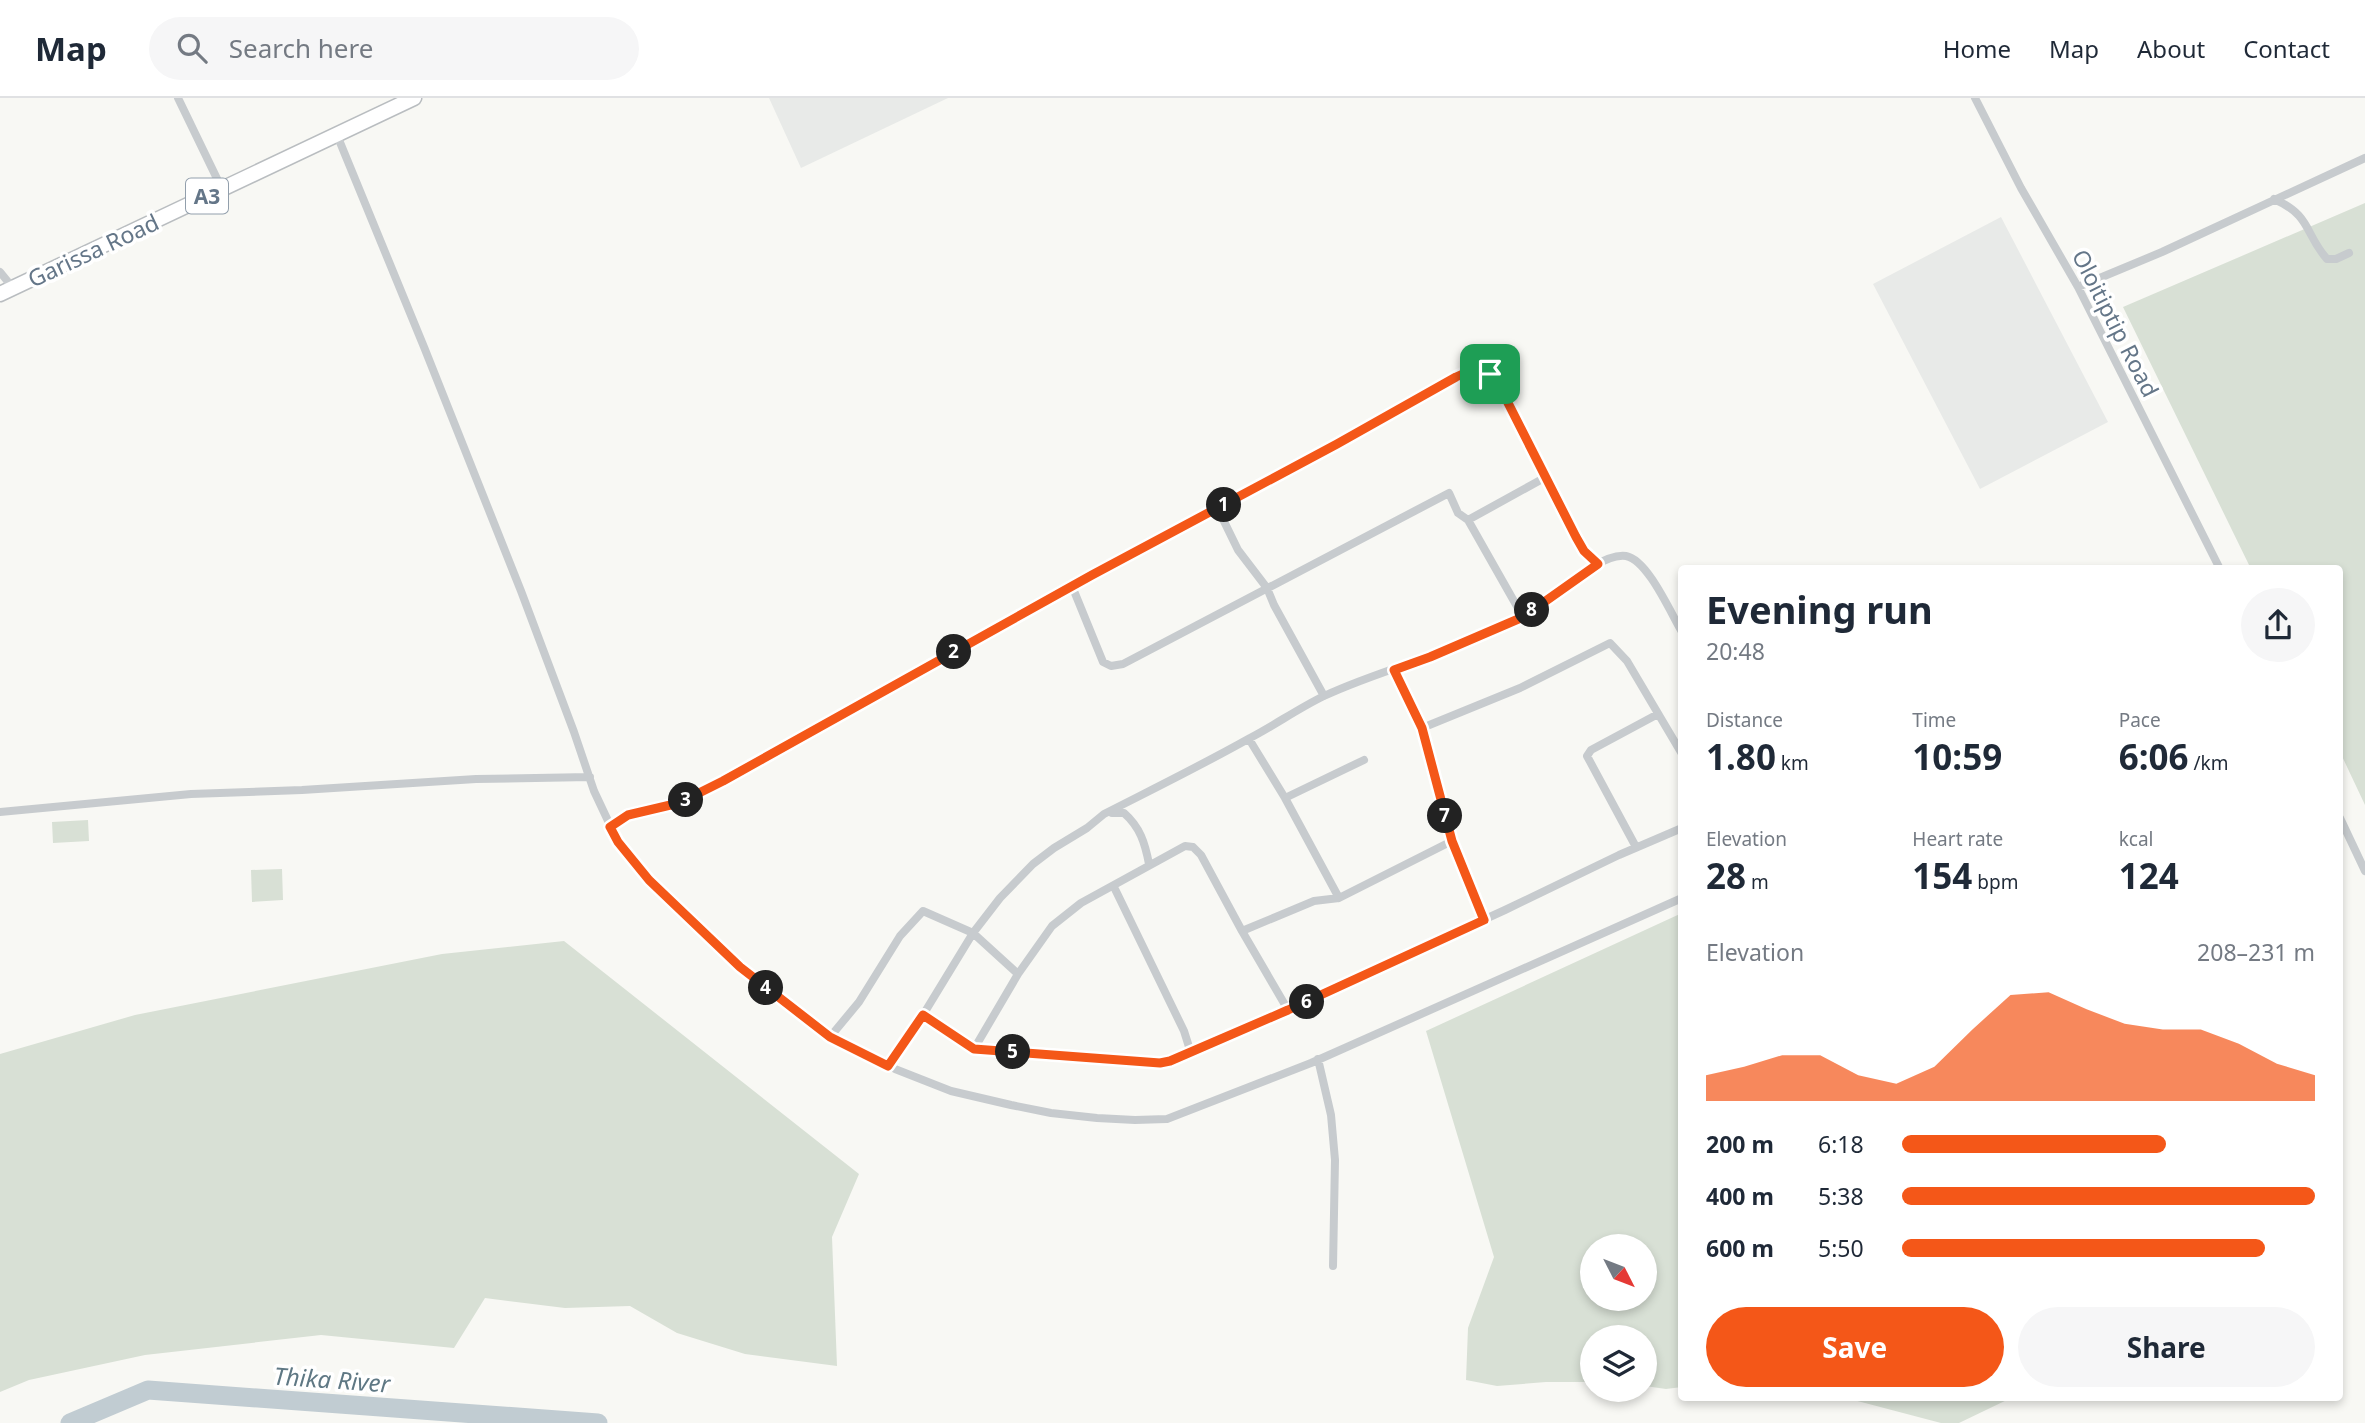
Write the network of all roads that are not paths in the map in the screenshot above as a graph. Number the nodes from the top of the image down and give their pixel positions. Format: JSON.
{"nodes":[{"id":1,"x":178,"y":98,"type":"edge"},
{"id":2,"x":414,"y":98,"type":"edge"},
{"id":3,"x":1975,"y":98,"type":"edge"},
{"id":4,"x":337,"y":135,"type":"junction"},
{"id":5,"x":2365,"y":158,"type":"edge"},
{"id":6,"x":222,"y":189,"type":"junction"},
{"id":7,"x":2274,"y":199,"type":"junction"},
{"id":8,"x":2349,"y":253,"type":"dead end"},
{"id":9,"x":0,"y":272,"type":"edge"},
{"id":10,"x":2078,"y":287,"type":"junction"},
{"id":11,"x":6,"y":291,"type":"edge"},
{"id":12,"x":1546,"y":478,"type":"junction"},
{"id":13,"x":1218,"y":509,"type":"junction"},
{"id":14,"x":1468,"y":520,"type":"junction"},
{"id":15,"x":1598,"y":564,"type":"junction"},
{"id":16,"x":2218,"y":565,"type":"edge"},
{"id":17,"x":1072,"y":586,"type":"junction"},
{"id":18,"x":1267,"y":588,"type":"junction"},
{"id":19,"x":1523,"y":617,"type":"junction"},
{"id":20,"x":1678,"y":625,"type":"edge"},
{"id":21,"x":1394,"y":670,"type":"junction"},
{"id":22,"x":1324,"y":696,"type":"junction"},
{"id":23,"x":1658,"y":714,"type":"junction"},
{"id":24,"x":1422,"y":728,"type":"junction"},
{"id":25,"x":1249,"y":739,"type":"junction"},
{"id":26,"x":1678,"y":747,"type":"edge"},
{"id":27,"x":1364,"y":760,"type":"dead end"},
{"id":28,"x":590,"y":777,"type":"junction"},
{"id":29,"x":1285,"y":798,"type":"junction"},
{"id":30,"x":0,"y":812,"type":"edge"},
{"id":31,"x":1104,"y":814,"type":"junction"},
{"id":32,"x":2343,"y":824,"type":"edge"},
{"id":33,"x":610,"y":827,"type":"junction"},
{"id":34,"x":1678,"y":830,"type":"edge"},
{"id":35,"x":1452,"y":841,"type":"junction"},
{"id":36,"x":1636,"y":847,"type":"junction"},
{"id":37,"x":1149,"y":864,"type":"junction"},
{"id":38,"x":2365,"y":871,"type":"edge"},
{"id":39,"x":1114,"y":887,"type":"junction"},
{"id":40,"x":1339,"y":898,"type":"junction"},
{"id":41,"x":1678,"y":900,"type":"edge"},
{"id":42,"x":1484,"y":920,"type":"junction"},
{"id":43,"x":1242,"y":931,"type":"junction"},
{"id":44,"x":973,"y":933,"type":"junction"},
{"id":45,"x":1018,"y":974,"type":"junction"},
{"id":46,"x":1288,"y":1010,"type":"junction"},
{"id":47,"x":923,"y":1015,"type":"junction"},
{"id":48,"x":830,"y":1037,"type":"junction"},
{"id":49,"x":974,"y":1049,"type":"junction"},
{"id":50,"x":1187,"y":1055,"type":"junction"},
{"id":51,"x":1318,"y":1059,"type":"junction"},
{"id":52,"x":888,"y":1066,"type":"junction"},
{"id":53,"x":1333,"y":1266,"type":"dead end"}],
"edges":[{"from":1,"to":6,"type":"street"},
{"from":2,"to":4,"type":"highway","name":"Garissa Road","number":"A3"},
{"from":3,"to":10,"type":"street","name":"Oloitiptip Road"},
{"from":4,"to":6,"type":"highway","name":"Garissa Road","number":"A3"},
{"from":4,"to":28,"type":"street"},
{"from":5,"to":7,"type":"street"},
{"from":6,"to":11,"type":"highway","name":"Garissa Road","number":"A3"},
{"from":7,"to":8,"type":"street"},
{"from":7,"to":10,"type":"street"},
{"from":9,"to":11,"type":"street"},
{"from":10,"to":16,"type":"street","name":"Oloitiptip Road"},
{"from":12,"to":13,"type":"street"},
{"from":12,"to":14,"type":"street"},
{"from":12,"to":15,"type":"street"},
{"from":13,"to":17,"type":"street"},
{"from":13,"to":18,"type":"street"},
{"from":14,"to":18,"type":"street"},
{"from":14,"to":19,"type":"street"},
{"from":15,"to":19,"type":"street"},
{"from":15,"to":20,"type":"street"},
{"from":17,"to":18,"type":"street"},
{"from":17,"to":33,"type":"street"},
{"from":18,"to":22,"type":"street"},
{"from":19,"to":21,"type":"street"},
{"from":21,"to":22,"type":"street"},
{"from":21,"to":24,"type":"street"},
{"from":22,"to":25,"type":"street"},
{"from":23,"to":24,"type":"street"},
{"from":23,"to":26,"type":"street"},
{"from":23,"to":36,"type":"street"},
{"from":24,"to":35,"type":"street"},
{"from":25,"to":29,"type":"street"},
{"from":25,"to":31,"type":"street"},
{"from":27,"to":29,"type":"street"},
{"from":28,"to":30,"type":"street"},
{"from":28,"to":33,"type":"street"},
{"from":29,"to":40,"type":"street"},
{"from":31,"to":37,"type":"street"},
{"from":31,"to":44,"type":"street"},
{"from":32,"to":38,"type":"street"},
{"from":33,"to":48,"type":"street"},
{"from":34,"to":36,"type":"street"},
{"from":35,"to":40,"type":"street"},
{"from":35,"to":42,"type":"street"},
{"from":36,"to":42,"type":"street"},
{"from":37,"to":39,"type":"street"},
{"from":37,"to":43,"type":"street"},
{"from":39,"to":45,"type":"street"},
{"from":39,"to":50,"type":"street"},
{"from":40,"to":43,"type":"street"},
{"from":41,"to":51,"type":"street"},
{"from":42,"to":46,"type":"street"},
{"from":43,"to":46,"type":"street"},
{"from":44,"to":45,"type":"street"},
{"from":44,"to":47,"type":"street"},
{"from":44,"to":48,"type":"street"},
{"from":45,"to":49,"type":"street"},
{"from":46,"to":50,"type":"street"},
{"from":47,"to":49,"type":"street"},
{"from":47,"to":52,"type":"street"},
{"from":48,"to":52,"type":"street"},
{"from":49,"to":50,"type":"street"},
{"from":51,"to":52,"type":"street"},
{"from":51,"to":53,"type":"street"}]}
